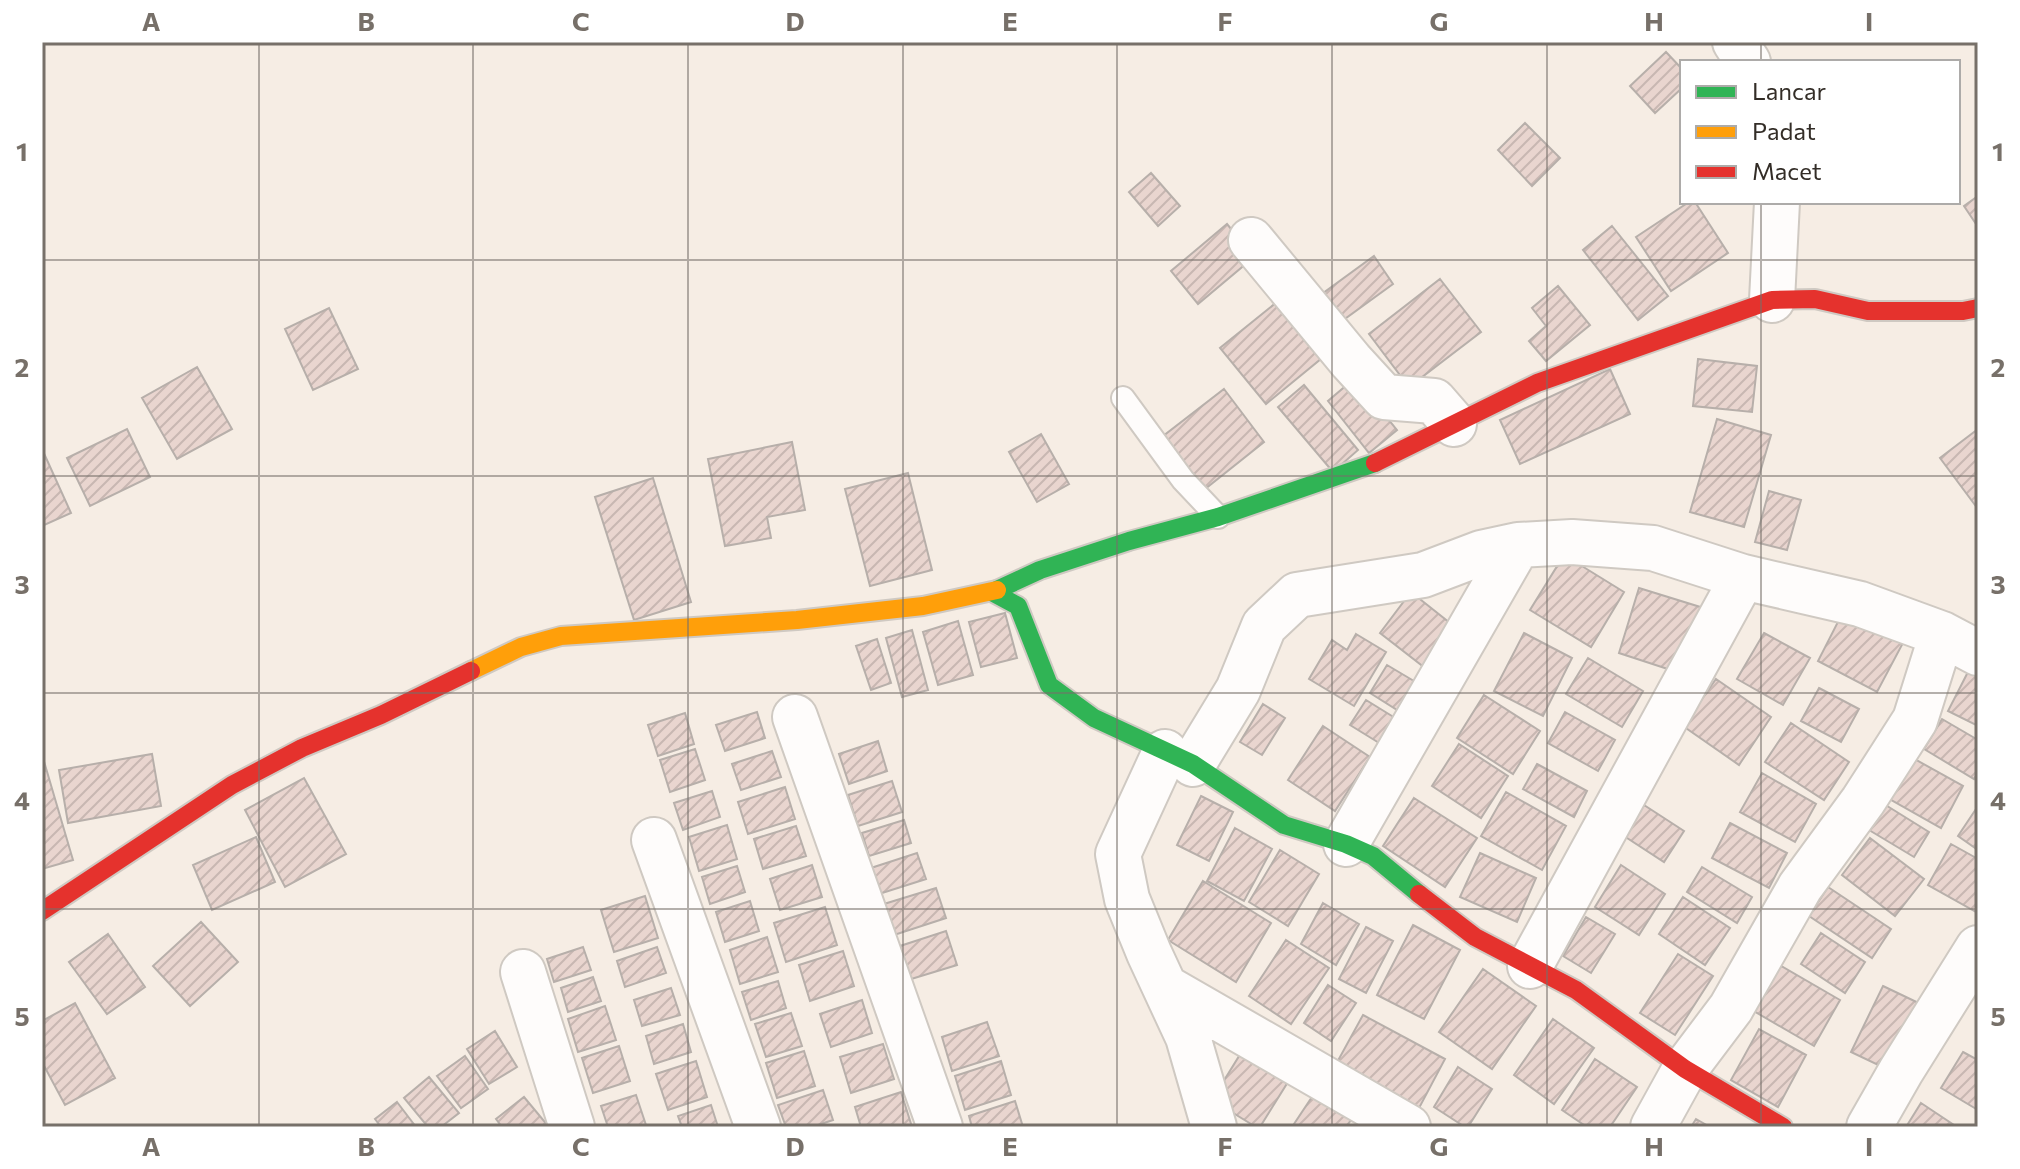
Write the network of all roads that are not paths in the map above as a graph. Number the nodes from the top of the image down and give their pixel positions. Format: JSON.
{"nodes":[{"id":1,"x":1735,"y":42,"type":"edge"},
{"id":2,"x":1747,"y":60,"type":"edge"},
{"id":3,"x":1777,"y":204,"type":"edge"},
{"id":4,"x":1251,"y":240,"type":"dead end"},
{"id":5,"x":1772,"y":300,"type":"junction"},
{"id":6,"x":1978,"y":308,"type":"edge"},
{"id":7,"x":1123,"y":398,"type":"dead end"},
{"id":8,"x":1454,"y":424,"type":"junction"},
{"id":9,"x":1218,"y":517,"type":"junction"},
{"id":10,"x":1518,"y":545,"type":"junction"},
{"id":11,"x":1743,"y":577,"type":"junction"},
{"id":12,"x":992,"y":592,"type":"junction"},
{"id":13,"x":1960,"y":644,"type":"edge"},
{"id":14,"x":795,"y":717,"type":"dead end"},
{"id":15,"x":1179,"y":758,"type":"junction"},
{"id":16,"x":654,"y":840,"type":"dead end"},
{"id":17,"x":1346,"y":844,"type":"junction"},
{"id":18,"x":42,"y":911,"type":"edge"},
{"id":19,"x":1978,"y":948,"type":"edge"},
{"id":20,"x":1530,"y":966,"type":"junction"},
{"id":21,"x":523,"y":972,"type":"dead end"},
{"id":22,"x":1165,"y":987,"type":"junction"},
{"id":23,"x":1685,"y":1069,"type":"junction"},
{"id":24,"x":572,"y":1127,"type":"edge"},
{"id":25,"x":758,"y":1127,"type":"edge"},
{"id":26,"x":940,"y":1127,"type":"edge"},
{"id":27,"x":1214,"y":1127,"type":"edge"},
{"id":28,"x":1408,"y":1127,"type":"edge"},
{"id":29,"x":1653,"y":1127,"type":"edge"},
{"id":30,"x":1783,"y":1127,"type":"edge"},
{"id":31,"x":1869,"y":1127,"type":"edge"}],
"edges":[{"from":1,"to":2,"type":"street"},
{"from":3,"to":5,"type":"street"},
{"from":4,"to":8,"type":"street"},
{"from":5,"to":6,"type":"street"},
{"from":5,"to":8,"type":"street"},
{"from":7,"to":9,"type":"lane"},
{"from":8,"to":9,"type":"street"},
{"from":9,"to":12,"type":"street"},
{"from":10,"to":11,"type":"street"},
{"from":10,"to":15,"type":"street"},
{"from":10,"to":17,"type":"street"},
{"from":11,"to":13,"type":"street"},
{"from":11,"to":20,"type":"street"},
{"from":12,"to":15,"type":"street"},
{"from":12,"to":18,"type":"street"},
{"from":13,"to":23,"type":"street"},
{"from":14,"to":26,"type":"street"},
{"from":15,"to":17,"type":"street"},
{"from":15,"to":22,"type":"street"},
{"from":16,"to":25,"type":"street"},
{"from":17,"to":20,"type":"street"},
{"from":19,"to":31,"type":"street"},
{"from":20,"to":23,"type":"street"},
{"from":21,"to":24,"type":"street"},
{"from":22,"to":27,"type":"street"},
{"from":22,"to":28,"type":"street"},
{"from":23,"to":29,"type":"street"},
{"from":23,"to":30,"type":"street"}]}
